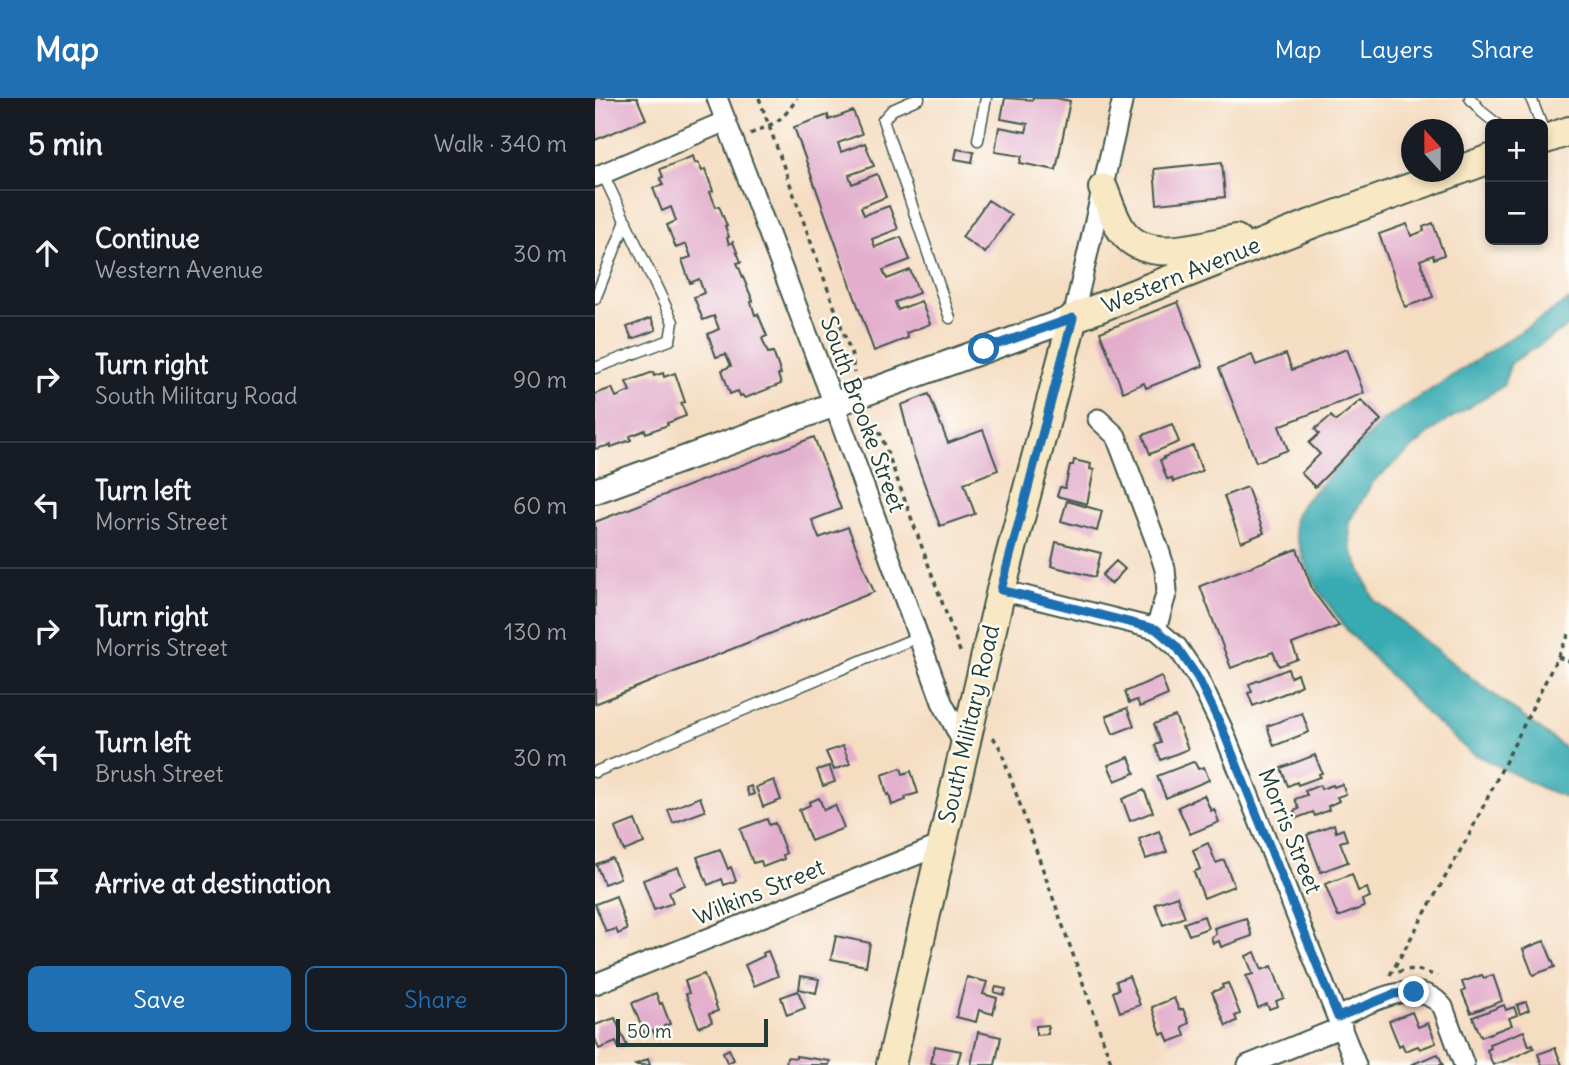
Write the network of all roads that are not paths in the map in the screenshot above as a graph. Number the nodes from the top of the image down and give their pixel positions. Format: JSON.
{"nodes":[{"id":1,"x":717,"y":98,"type":"edge"},
{"id":2,"x":919,"y":98,"type":"edge"},
{"id":3,"x":986,"y":98,"type":"edge"},
{"id":4,"x":1123,"y":98,"type":"edge"},
{"id":5,"x":1470,"y":98,"type":"edge"},
{"id":6,"x":1531,"y":98,"type":"edge"},
{"id":7,"x":1491,"y":119,"type":"edge"},
{"id":8,"x":1541,"y":119,"type":"edge"},
{"id":9,"x":726,"y":121,"type":"junction"},
{"id":10,"x":978,"y":140,"type":"dead end"},
{"id":11,"x":1485,"y":161,"type":"edge"},
{"id":12,"x":599,"y":175,"type":"edge"},
{"id":13,"x":1103,"y":188,"type":"junction"},
{"id":14,"x":626,"y":221,"type":"junction"},
{"id":15,"x":1311,"y":224,"type":"junction"},
{"id":16,"x":595,"y":299,"type":"edge"},
{"id":17,"x":950,"y":318,"type":"dead end"},
{"id":18,"x":1073,"y":318,"type":"junction"},
{"id":19,"x":595,"y":368,"type":"edge"},
{"id":20,"x":834,"y":404,"type":"junction"},
{"id":21,"x":1098,"y":419,"type":"dead end"},
{"id":22,"x":595,"y":491,"type":"edge"},
{"id":23,"x":1001,"y":590,"type":"junction"},
{"id":24,"x":1156,"y":629,"type":"junction"},
{"id":25,"x":918,"y":637,"type":"junction"},
{"id":26,"x":964,"y":745,"type":"junction"},
{"id":27,"x":595,"y":772,"type":"edge"},
{"id":28,"x":941,"y":845,"type":"junction"},
{"id":29,"x":595,"y":984,"type":"edge"},
{"id":30,"x":1340,"y":1022,"type":"junction"},
{"id":31,"x":891,"y":1065,"type":"edge"},
{"id":32,"x":1248,"y":1065,"type":"edge"},
{"id":33,"x":1356,"y":1065,"type":"edge"},
{"id":34,"x":1464,"y":1065,"type":"edge"}],
"edges":[{"from":1,"to":9,"type":"street","name":"South Brooke Street"},
{"from":2,"to":17,"type":"lane"},
{"from":3,"to":10,"type":"lane"},
{"from":4,"to":13,"type":"street","name":"South Military Road"},
{"from":5,"to":7,"type":"lane"},
{"from":6,"to":8,"type":"lane"},
{"from":9,"to":12,"type":"street"},
{"from":9,"to":20,"type":"street","name":"South Brooke Street"},
{"from":11,"to":15,"type":"main road","name":"Western Avenue"},
{"from":12,"to":14,"type":"lane"},
{"from":13,"to":15,"type":"main road"},
{"from":13,"to":18,"type":"street","name":"South Military Road"},
{"from":14,"to":16,"type":"lane"},
{"from":14,"to":19,"type":"lane"},
{"from":15,"to":18,"type":"main road","name":"Western Avenue"},
{"from":18,"to":20,"type":"street","name":"Western Avenue"},
{"from":18,"to":23,"type":"main road","name":"South Military Road"},
{"from":20,"to":22,"type":"street","name":"Western Avenue"},
{"from":20,"to":25,"type":"street","name":"South Brooke Street"},
{"from":21,"to":24,"type":"street"},
{"from":23,"to":24,"type":"street"},
{"from":23,"to":26,"type":"main road","name":"South Military Road"},
{"from":24,"to":30,"type":"street","name":"Morris Street"},
{"from":25,"to":26,"type":"street","name":"South Brooke Street"},
{"from":25,"to":27,"type":"lane"},
{"from":26,"to":28,"type":"main road","name":"South Military Road"},
{"from":28,"to":29,"type":"street","name":"Wilkins Street"},
{"from":28,"to":31,"type":"main road","name":"South Military Road"},
{"from":30,"to":32,"type":"street"},
{"from":30,"to":33,"type":"street","name":"Morris Street"},
{"from":30,"to":34,"type":"street"}]}
